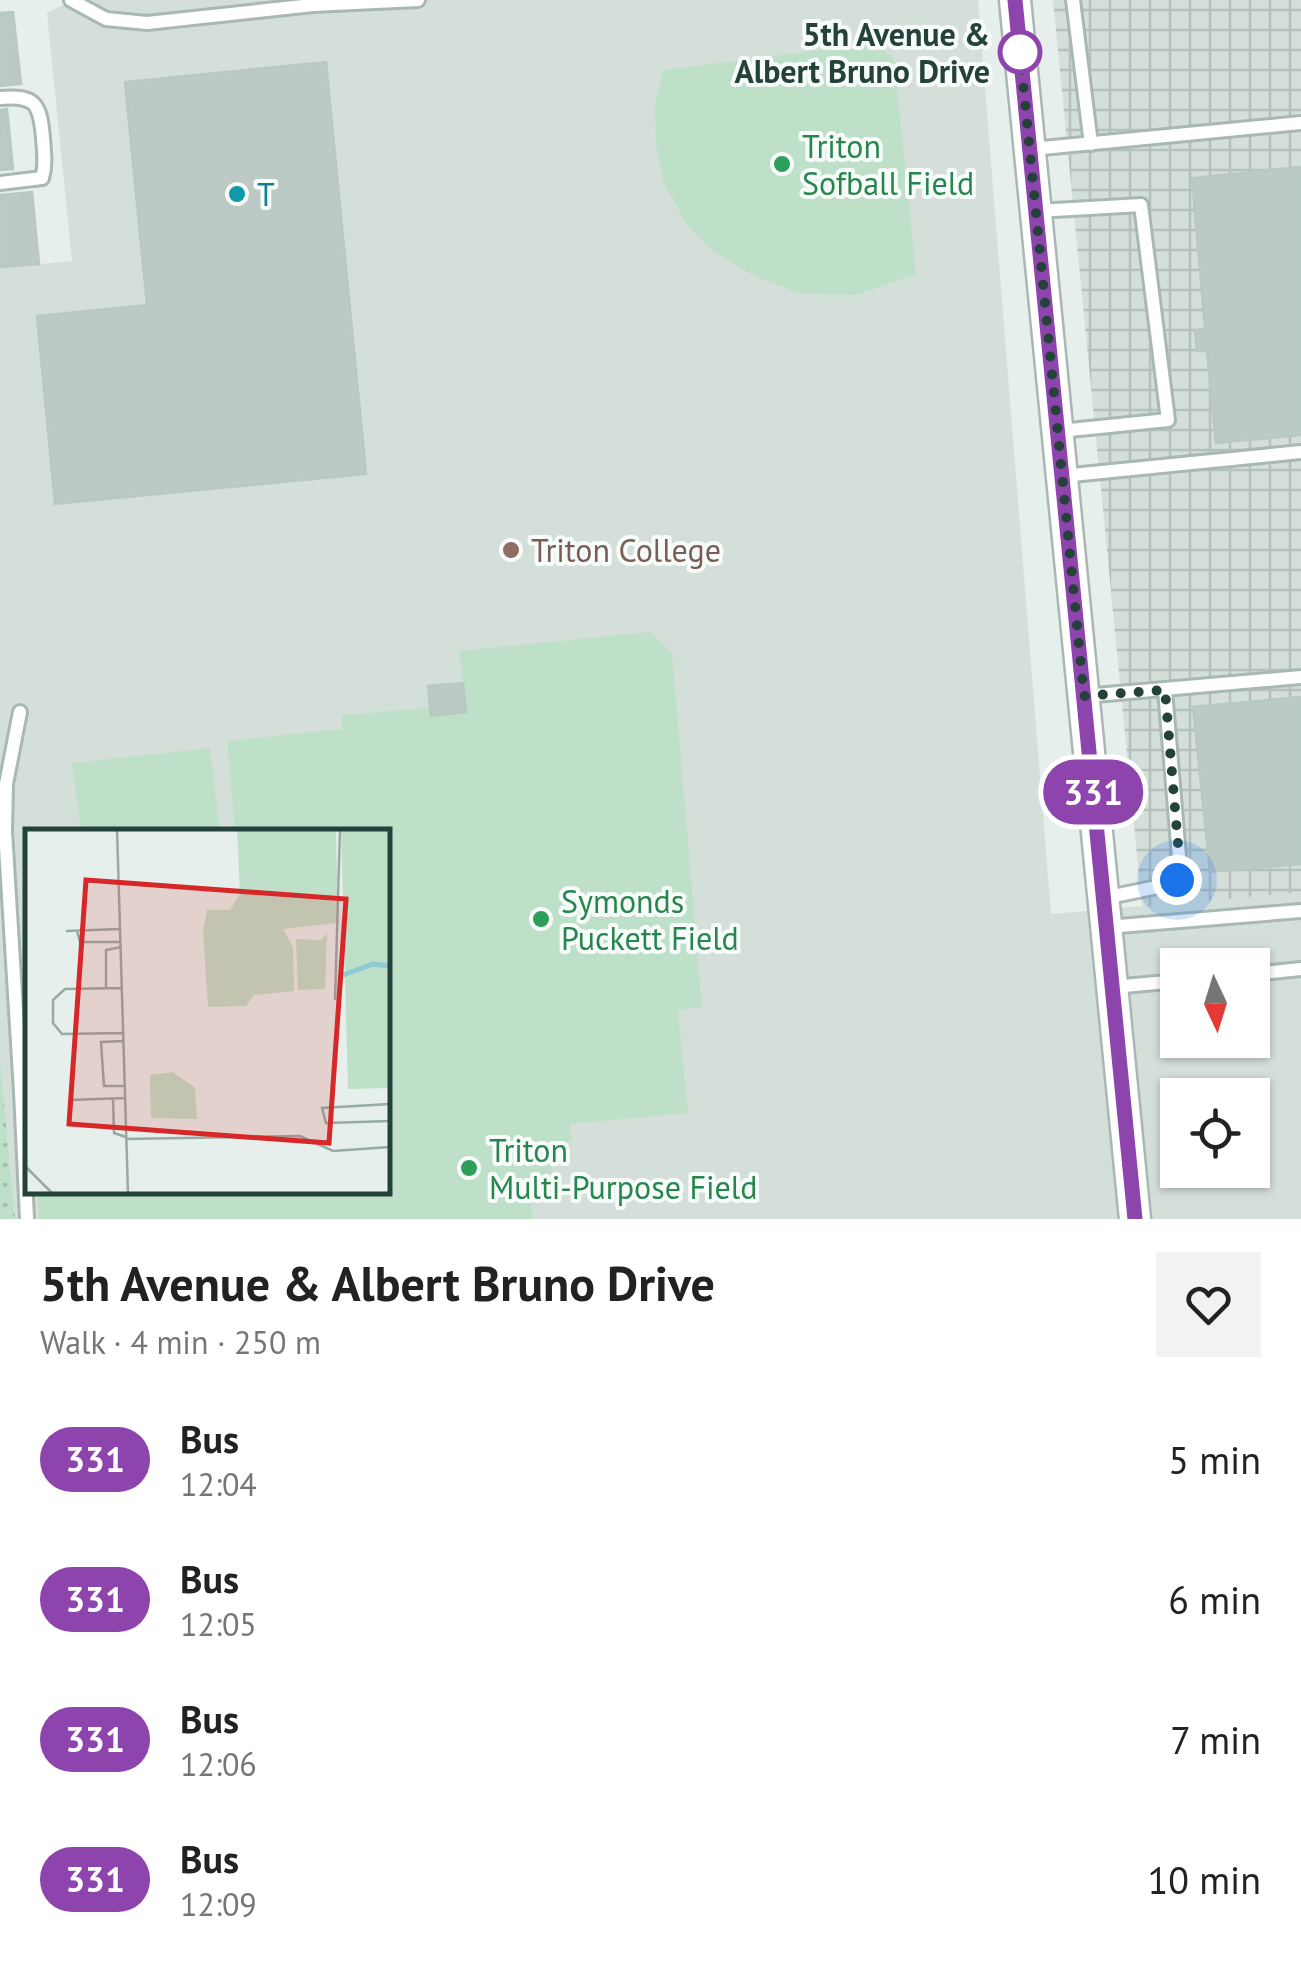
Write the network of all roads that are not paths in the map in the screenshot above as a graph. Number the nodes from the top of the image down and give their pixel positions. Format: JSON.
{"nodes":[{"id":1,"x":71,"y":0,"type":"edge"},
{"id":2,"x":418,"y":0,"type":"edge"},
{"id":3,"x":1015,"y":0,"type":"edge"},
{"id":4,"x":1074,"y":0,"type":"edge"},
{"id":5,"x":0,"y":98,"type":"edge"},
{"id":6,"x":1301,"y":123,"type":"edge"},
{"id":7,"x":1092,"y":144,"type":"junction"},
{"id":8,"x":1030,"y":149,"type":"junction"},
{"id":9,"x":0,"y":183,"type":"edge"},
{"id":10,"x":1036,"y":211,"type":"junction"},
{"id":11,"x":1057,"y":432,"type":"junction"},
{"id":12,"x":1301,"y":452,"type":"edge"},
{"id":13,"x":1062,"y":476,"type":"junction"},
{"id":14,"x":1301,"y":677,"type":"edge"},
{"id":15,"x":1165,"y":690,"type":"junction"},
{"id":16,"x":1084,"y":696,"type":"junction"},
{"id":17,"x":20,"y":712,"type":"dead end"},
{"id":18,"x":1301,"y":911,"type":"edge"},
{"id":19,"x":1105,"y":912,"type":"junction"},
{"id":20,"x":1301,"y":969,"type":"edge"},
{"id":21,"x":1270,"y":972,"type":"edge"},
{"id":22,"x":1160,"y":983,"type":"edge"},
{"id":23,"x":1112,"y":987,"type":"junction"},
{"id":24,"x":25,"y":1187,"type":"edge"},
{"id":25,"x":25,"y":1194,"type":"edge"},
{"id":26,"x":26,"y":1219,"type":"edge"},
{"id":27,"x":1136,"y":1219,"type":"edge"}],
"edges":[{"from":1,"to":2,"type":"lane"},
{"from":3,"to":8,"type":"street"},
{"from":4,"to":7,"type":"lane"},
{"from":5,"to":9,"type":"lane"},
{"from":6,"to":7,"type":"lane"},
{"from":7,"to":8,"type":"lane"},
{"from":8,"to":10,"type":"street"},
{"from":10,"to":11,"type":"street"},
{"from":10,"to":11,"type":"lane"},
{"from":11,"to":13,"type":"street"},
{"from":12,"to":13,"type":"lane"},
{"from":13,"to":16,"type":"street"},
{"from":14,"to":15,"type":"lane"},
{"from":15,"to":16,"type":"lane"},
{"from":15,"to":19,"type":"lane"},
{"from":16,"to":19,"type":"street"},
{"from":17,"to":24,"type":"lane"},
{"from":18,"to":19,"type":"lane"},
{"from":19,"to":23,"type":"street"},
{"from":20,"to":21,"type":"lane"},
{"from":22,"to":23,"type":"lane"},
{"from":23,"to":27,"type":"street"},
{"from":25,"to":26,"type":"lane"}]}
